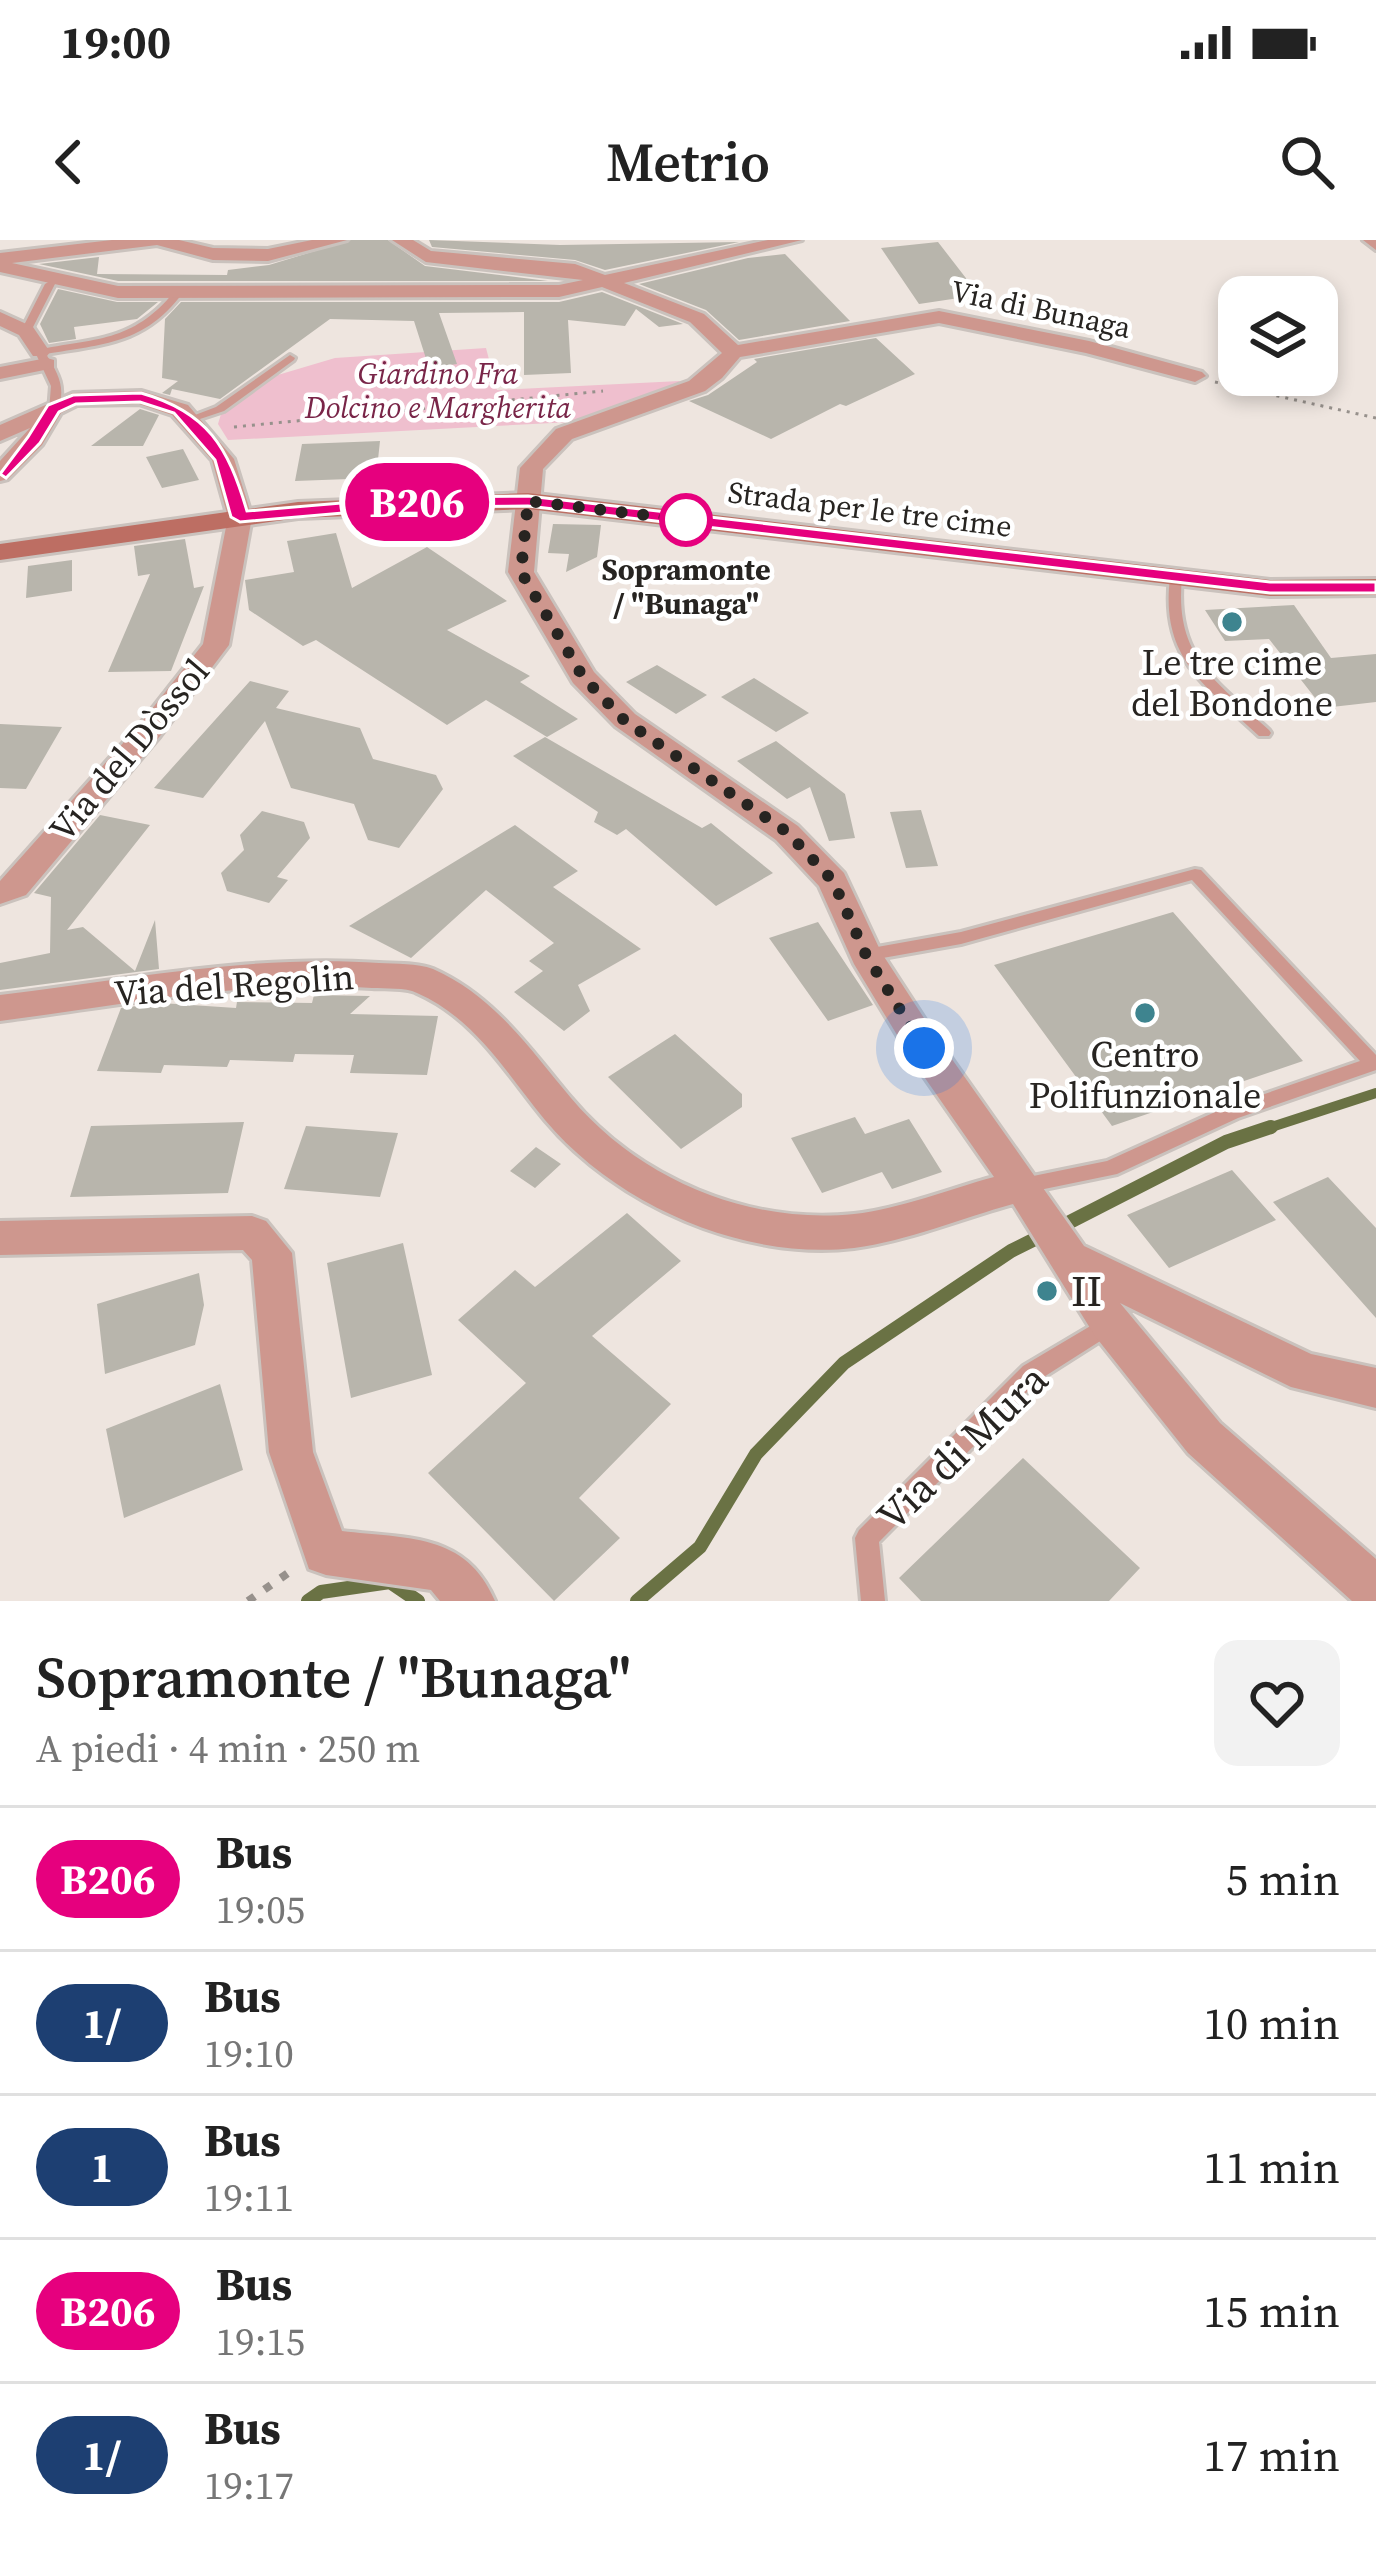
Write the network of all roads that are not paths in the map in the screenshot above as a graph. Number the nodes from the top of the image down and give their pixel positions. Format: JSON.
{"nodes":[{"id":1,"x":338,"y":240,"type":"edge"},
{"id":2,"x":401,"y":240,"type":"edge"},
{"id":3,"x":793,"y":240,"type":"edge"},
{"id":4,"x":130,"y":241,"type":"edge"},
{"id":5,"x":0,"y":262,"type":"edge"},
{"id":6,"x":602,"y":283,"type":"junction"},
{"id":7,"x":50,"y":284,"type":"junction"},
{"id":8,"x":177,"y":294,"type":"junction"},
{"id":9,"x":0,"y":318,"type":"edge"},
{"id":10,"x":26,"y":331,"type":"junction"},
{"id":11,"x":733,"y":352,"type":"junction"},
{"id":12,"x":44,"y":358,"type":"junction"},
{"id":13,"x":290,"y":358,"type":"dead end"},
{"id":14,"x":0,"y":373,"type":"edge"},
{"id":15,"x":1195,"y":376,"type":"road end"},
{"id":16,"x":53,"y":409,"type":"junction"},
{"id":17,"x":190,"y":422,"type":"junction"},
{"id":18,"x":0,"y":434,"type":"edge"},
{"id":19,"x":0,"y":474,"type":"edge"},
{"id":20,"x":528,"y":501,"type":"junction"},
{"id":21,"x":240,"y":517,"type":"junction"},
{"id":22,"x":0,"y":552,"type":"edge"},
{"id":23,"x":1176,"y":578,"type":"junction"},
{"id":24,"x":1376,"y":587,"type":"edge"},
{"id":25,"x":1264,"y":733,"type":"dead end"},
{"id":26,"x":0,"y":893,"type":"edge"},
{"id":27,"x":866,"y":955,"type":"junction"},
{"id":28,"x":0,"y":1008,"type":"edge"},
{"id":29,"x":1032,"y":1202,"type":"junction"},
{"id":30,"x":0,"y":1238,"type":"edge"},
{"id":31,"x":1071,"y":1259,"type":"junction"},
{"id":32,"x":1110,"y":1323,"type":"junction"},
{"id":33,"x":1376,"y":1388,"type":"edge"},
{"id":34,"x":1376,"y":1592,"type":"edge"},
{"id":35,"x":471,"y":1601,"type":"edge"},
{"id":36,"x":873,"y":1601,"type":"edge"}],
"edges":[{"from":1,"to":4,"type":"street"},
{"from":2,"to":6,"type":"street"},
{"from":3,"to":6,"type":"street"},
{"from":4,"to":5,"type":"street"},
{"from":5,"to":7,"type":"street"},
{"from":6,"to":8,"type":"street"},
{"from":6,"to":11,"type":"street"},
{"from":7,"to":8,"type":"street"},
{"from":7,"to":10,"type":"lane"},
{"from":8,"to":12,"type":"lane"},
{"from":9,"to":10,"type":"street"},
{"from":10,"to":12,"type":"street"},
{"from":11,"to":15,"type":"street","name":"Via di Bunaga"},
{"from":11,"to":20,"type":"street"},
{"from":12,"to":14,"type":"street"},
{"from":12,"to":16,"type":"lane"},
{"from":13,"to":17,"type":"lane"},
{"from":16,"to":17,"type":"street"},
{"from":16,"to":18,"type":"street"},
{"from":16,"to":19,"type":"street"},
{"from":17,"to":21,"type":"street"},
{"from":20,"to":21,"type":"main road","name":"Strada per le tre cime"},
{"from":20,"to":23,"type":"main road","name":"Strada per le tre cime"},
{"from":20,"to":27,"type":"street"},
{"from":21,"to":22,"type":"main road","name":"Strada per le tre cime"},
{"from":21,"to":26,"type":"street","name":"Via del Dòssol"},
{"from":23,"to":24,"type":"main road","name":"Strada per le tre cime"},
{"from":23,"to":25,"type":"lane"},
{"from":27,"to":29,"type":"street"},
{"from":27,"to":29,"type":"lane"},
{"from":28,"to":29,"type":"street","name":"Via del Regolin"},
{"from":29,"to":31,"type":"street"},
{"from":30,"to":35,"type":"street"},
{"from":31,"to":32,"type":"street"},
{"from":31,"to":33,"type":"street"},
{"from":32,"to":34,"type":"street"},
{"from":32,"to":36,"type":"lane","name":"Via di Mura"}]}
